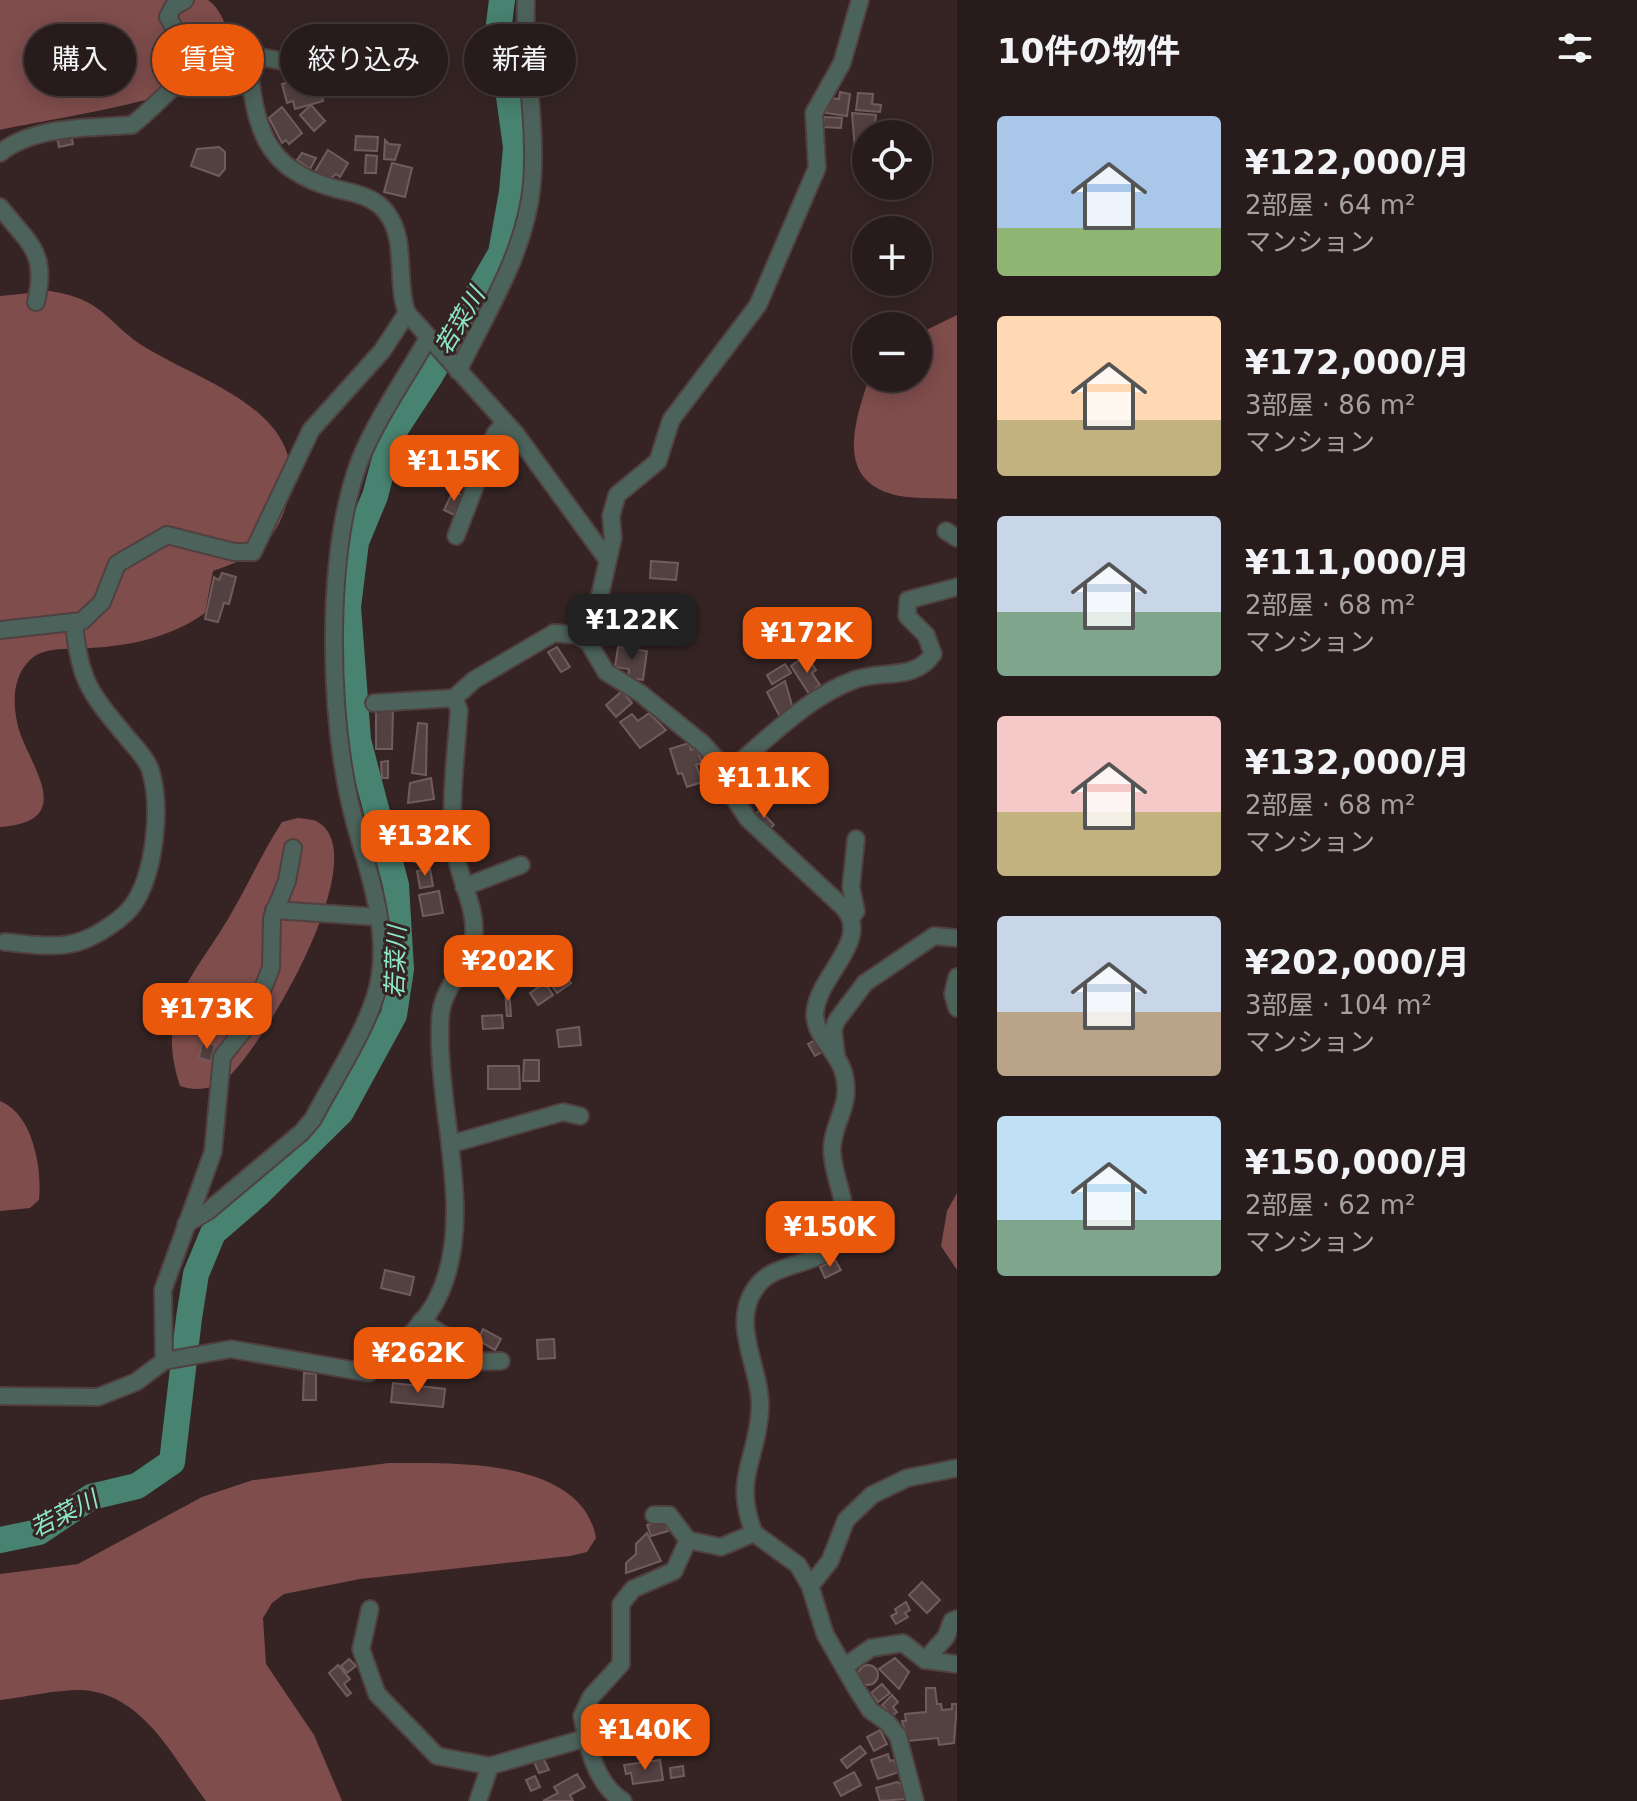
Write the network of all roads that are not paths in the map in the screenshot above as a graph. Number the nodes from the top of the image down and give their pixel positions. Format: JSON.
{"nodes":[{"id":1,"x":185,"y":0,"type":"edge"},
{"id":2,"x":526,"y":0,"type":"edge"},
{"id":3,"x":860,"y":0,"type":"edge"},
{"id":4,"x":172,"y":24,"type":"edge"},
{"id":5,"x":163,"y":96,"type":"edge"},
{"id":6,"x":252,"y":96,"type":"edge"},
{"id":7,"x":0,"y":153,"type":"edge"},
{"id":8,"x":0,"y":207,"type":"edge"},
{"id":9,"x":36,"y":302,"type":"dead end"},
{"id":10,"x":407,"y":313,"type":"junction"},
{"id":11,"x":430,"y":340,"type":"junction"},
{"id":12,"x":456,"y":370,"type":"junction"},
{"id":13,"x":505,"y":422,"type":"junction"},
{"id":14,"x":456,"y":536,"type":"dead end"},
{"id":15,"x":607,"y":559,"type":"junction"},
{"id":16,"x":957,"y":587,"type":"edge"},
{"id":17,"x":74,"y":622,"type":"junction"},
{"id":18,"x":0,"y":630,"type":"edge"},
{"id":19,"x":589,"y":643,"type":"junction"},
{"id":20,"x":454,"y":698,"type":"junction"},
{"id":21,"x":374,"y":703,"type":"dead end"},
{"id":22,"x":728,"y":772,"type":"junction"},
{"id":23,"x":856,"y":839,"type":"dead end"},
{"id":24,"x":293,"y":848,"type":"dead end"},
{"id":25,"x":521,"y":865,"type":"dead end"},
{"id":26,"x":464,"y":887,"type":"junction"},
{"id":27,"x":274,"y":910,"type":"junction"},
{"id":28,"x":378,"y":917,"type":"junction"},
{"id":29,"x":851,"y":918,"type":"junction"},
{"id":30,"x":957,"y":938,"type":"edge"},
{"id":31,"x":5,"y":942,"type":"dead end"},
{"id":32,"x":460,"y":975,"type":"junction"},
{"id":33,"x":503,"y":976,"type":"dead end"},
{"id":34,"x":957,"y":977,"type":"edge"},
{"id":35,"x":957,"y":1008,"type":"edge"},
{"id":36,"x":836,"y":1056,"type":"junction"},
{"id":37,"x":580,"y":1116,"type":"dead end"},
{"id":38,"x":451,"y":1144,"type":"junction"},
{"id":39,"x":186,"y":1224,"type":"junction"},
{"id":40,"x":421,"y":1321,"type":"junction"},
{"id":41,"x":167,"y":1361,"type":"junction"},
{"id":42,"x":501,"y":1361,"type":"dead end"},
{"id":43,"x":0,"y":1396,"type":"edge"},
{"id":44,"x":957,"y":1468,"type":"edge"},
{"id":45,"x":654,"y":1515,"type":"dead end"},
{"id":46,"x":754,"y":1533,"type":"junction"},
{"id":47,"x":688,"y":1540,"type":"junction"},
{"id":48,"x":810,"y":1586,"type":"junction"},
{"id":49,"x":370,"y":1609,"type":"dead end"},
{"id":50,"x":957,"y":1619,"type":"edge"},
{"id":51,"x":925,"y":1660,"type":"junction"},
{"id":52,"x":957,"y":1664,"type":"edge"},
{"id":53,"x":844,"y":1667,"type":"junction"},
{"id":54,"x":586,"y":1738,"type":"junction"},
{"id":55,"x":490,"y":1766,"type":"junction"},
{"id":56,"x":478,"y":1801,"type":"edge"},
{"id":57,"x":623,"y":1801,"type":"edge"},
{"id":58,"x":915,"y":1801,"type":"edge"}],
"edges":[{"from":1,"to":4,"type":"street"},
{"from":2,"to":12,"type":"street"},
{"from":3,"to":15,"type":"street"},
{"from":5,"to":7,"type":"street"},
{"from":6,"to":10,"type":"street"},
{"from":8,"to":9,"type":"street"},
{"from":10,"to":11,"type":"street"},
{"from":10,"to":17,"type":"street"},
{"from":11,"to":12,"type":"street"},
{"from":11,"to":28,"type":"street"},
{"from":12,"to":13,"type":"street"},
{"from":13,"to":14,"type":"street"},
{"from":13,"to":15,"type":"street"},
{"from":15,"to":19,"type":"street"},
{"from":16,"to":22,"type":"street"},
{"from":17,"to":18,"type":"street"},
{"from":17,"to":31,"type":"street"},
{"from":19,"to":20,"type":"street"},
{"from":19,"to":22,"type":"street"},
{"from":20,"to":21,"type":"street"},
{"from":20,"to":26,"type":"street"},
{"from":22,"to":29,"type":"street"},
{"from":23,"to":29,"type":"street"},
{"from":24,"to":27,"type":"street"},
{"from":25,"to":26,"type":"street"},
{"from":26,"to":32,"type":"street"},
{"from":27,"to":28,"type":"street"},
{"from":27,"to":39,"type":"street"},
{"from":28,"to":39,"type":"street"},
{"from":29,"to":36,"type":"street"},
{"from":30,"to":36,"type":"street"},
{"from":32,"to":33,"type":"street"},
{"from":32,"to":38,"type":"street"},
{"from":34,"to":35,"type":"street"},
{"from":36,"to":46,"type":"street"},
{"from":37,"to":38,"type":"street"},
{"from":38,"to":40,"type":"street"},
{"from":39,"to":41,"type":"street"},
{"from":40,"to":41,"type":"street"},
{"from":40,"to":42,"type":"street"},
{"from":41,"to":43,"type":"street"},
{"from":44,"to":48,"type":"street"},
{"from":45,"to":47,"type":"street"},
{"from":46,"to":47,"type":"street"},
{"from":46,"to":48,"type":"street"},
{"from":47,"to":54,"type":"street"},
{"from":48,"to":53,"type":"street"},
{"from":49,"to":55,"type":"street"},
{"from":50,"to":51,"type":"street"},
{"from":51,"to":52,"type":"street"},
{"from":51,"to":53,"type":"street"},
{"from":53,"to":58,"type":"street"},
{"from":54,"to":55,"type":"street"},
{"from":54,"to":57,"type":"street"},
{"from":55,"to":56,"type":"street"}]}
